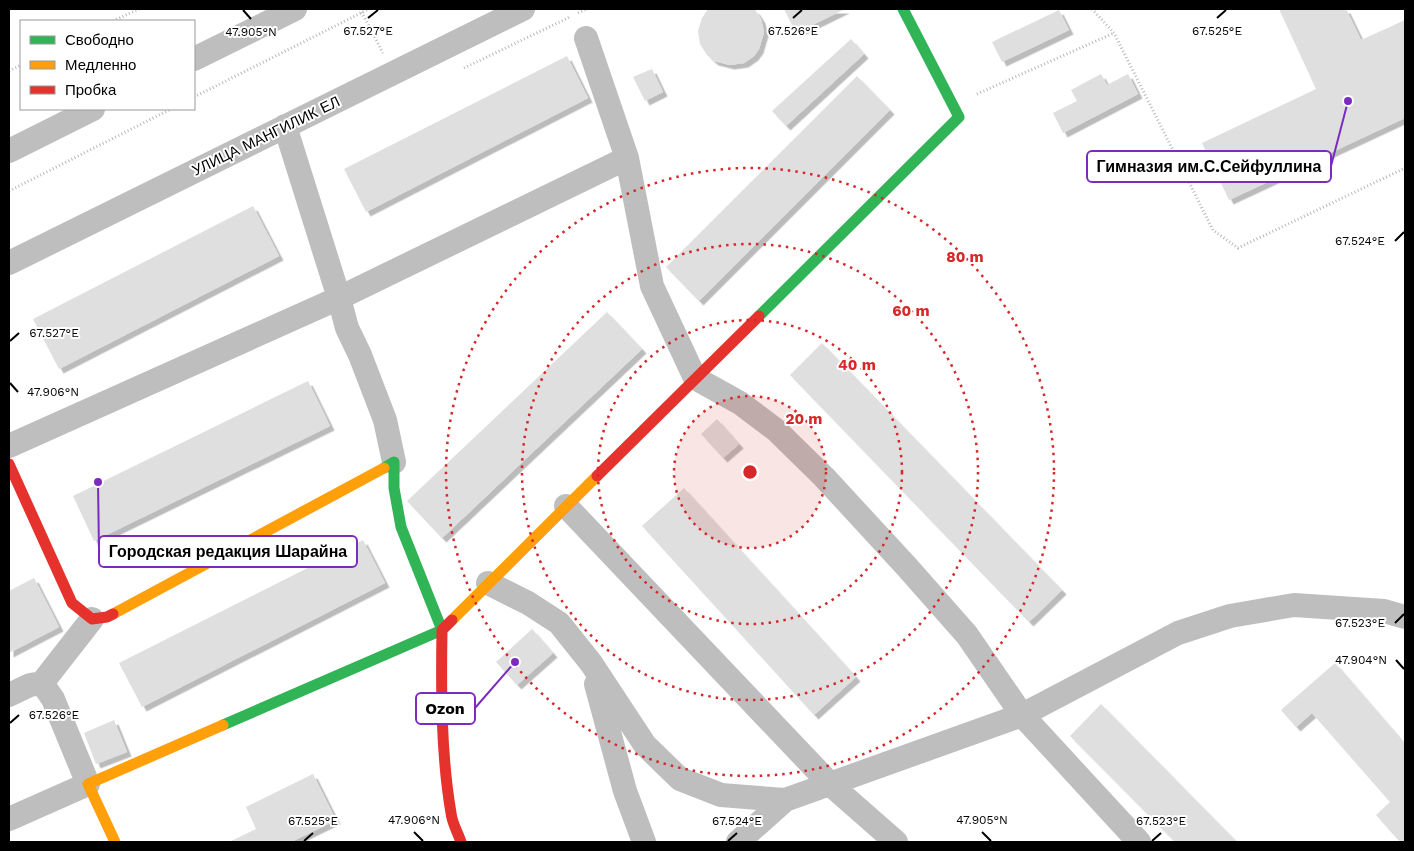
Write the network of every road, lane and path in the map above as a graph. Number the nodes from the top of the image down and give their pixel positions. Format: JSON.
{"nodes":[{"id":1,"x":139,"y":9,"type":"edge"},
{"id":2,"x":295,"y":9,"type":"edge"},
{"id":3,"x":369,"y":9,"type":"edge"},
{"id":4,"x":523,"y":9,"type":"edge"},
{"id":5,"x":903,"y":9,"type":"edge"},
{"id":6,"x":1092,"y":9,"type":"edge"},
{"id":7,"x":361,"y":10,"type":"edge"},
{"id":8,"x":115,"y":20,"type":"edge"},
{"id":9,"x":1114,"y":33,"type":"junction"},
{"id":10,"x":586,"y":38,"type":"dead end"},
{"id":11,"x":195,"y":59,"type":"edge"},
{"id":12,"x":393,"y":73,"type":"junction"},
{"id":13,"x":195,"y":96,"type":"edge"},
{"id":14,"x":953,"y":105,"type":"junction"},
{"id":15,"x":91,"y":110,"type":"edge"},
{"id":16,"x":169,"y":110,"type":"edge"},
{"id":17,"x":285,"y":126,"type":"junction"},
{"id":18,"x":9,"y":151,"type":"edge"},
{"id":19,"x":626,"y":158,"type":"junction"},
{"id":20,"x":1405,"y":168,"type":"edge"},
{"id":21,"x":9,"y":190,"type":"edge"},
{"id":22,"x":9,"y":264,"type":"edge"},
{"id":23,"x":338,"y":298,"type":"junction"},
{"id":24,"x":695,"y":378,"type":"junction"},
{"id":25,"x":9,"y":446,"type":"edge"},
{"id":26,"x":394,"y":462,"type":"junction"},
{"id":27,"x":9,"y":464,"type":"edge"},
{"id":28,"x":566,"y":506,"type":"junction"},
{"id":29,"x":488,"y":583,"type":"junction"},
{"id":30,"x":1405,"y":617,"type":"edge"},
{"id":31,"x":92,"y":619,"type":"junction"},
{"id":32,"x":442,"y":630,"type":"junction"},
{"id":33,"x":591,"y":663,"type":"junction"},
{"id":34,"x":42,"y":683,"type":"junction"},
{"id":35,"x":9,"y":695,"type":"edge"},
{"id":36,"x":1022,"y":715,"type":"junction"},
{"id":37,"x":88,"y":784,"type":"junction"},
{"id":38,"x":831,"y":785,"type":"junction"},
{"id":39,"x":785,"y":800,"type":"junction"},
{"id":40,"x":9,"y":819,"type":"edge"},
{"id":41,"x":115,"y":842,"type":"edge"},
{"id":42,"x":461,"y":842,"type":"edge"},
{"id":43,"x":644,"y":842,"type":"edge"},
{"id":44,"x":738,"y":842,"type":"edge"},
{"id":45,"x":896,"y":842,"type":"edge"},
{"id":46,"x":1139,"y":842,"type":"edge"}],
"edges":[{"from":1,"to":8,"type":"path"},
{"from":2,"to":11,"type":"street"},
{"from":3,"to":7,"type":"path"},
{"from":4,"to":12,"type":"street","name":"УЛИЦА МАНГИЛИК ЕЛ"},
{"from":5,"to":14,"type":"street"},
{"from":6,"to":9,"type":"path"},
{"from":7,"to":12,"type":"path"},
{"from":7,"to":13,"type":"path"},
{"from":9,"to":14,"type":"path"},
{"from":9,"to":20,"type":"path"},
{"from":10,"to":19,"type":"street"},
{"from":12,"to":17,"type":"street","name":"УЛИЦА МАНГИЛИК ЕЛ"},
{"from":14,"to":24,"type":"street"},
{"from":15,"to":18,"type":"street"},
{"from":16,"to":21,"type":"path"},
{"from":17,"to":22,"type":"street","name":"УЛИЦА МАНГИЛИК ЕЛ"},
{"from":17,"to":23,"type":"street"},
{"from":19,"to":23,"type":"street"},
{"from":19,"to":24,"type":"street"},
{"from":23,"to":25,"type":"street"},
{"from":23,"to":26,"type":"street"},
{"from":24,"to":28,"type":"street"},
{"from":24,"to":36,"type":"street"},
{"from":26,"to":31,"type":"street"},
{"from":26,"to":32,"type":"street"},
{"from":27,"to":31,"type":"street"},
{"from":28,"to":29,"type":"street"},
{"from":28,"to":38,"type":"street"},
{"from":29,"to":32,"type":"street"},
{"from":29,"to":33,"type":"street"},
{"from":30,"to":36,"type":"street"},
{"from":31,"to":34,"type":"street"},
{"from":32,"to":37,"type":"street"},
{"from":32,"to":42,"type":"street"},
{"from":33,"to":39,"type":"street"},
{"from":33,"to":43,"type":"street"},
{"from":34,"to":35,"type":"street"},
{"from":34,"to":37,"type":"street"},
{"from":36,"to":38,"type":"street"},
{"from":36,"to":46,"type":"street"},
{"from":37,"to":40,"type":"street"},
{"from":37,"to":41,"type":"street"},
{"from":38,"to":39,"type":"street"},
{"from":38,"to":45,"type":"street"},
{"from":39,"to":44,"type":"street"}]}
